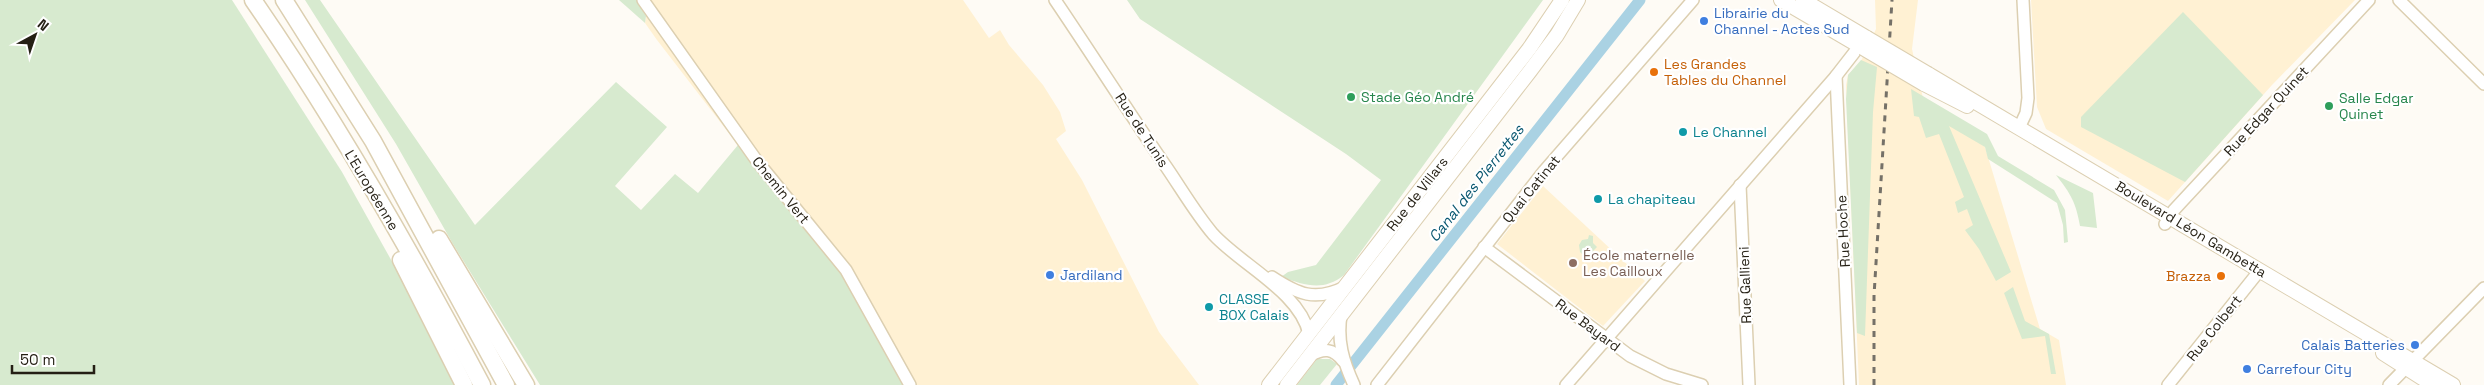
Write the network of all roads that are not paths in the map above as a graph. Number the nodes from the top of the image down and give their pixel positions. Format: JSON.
{"nodes":[{"id":1,"x":252,"y":0,"type":"edge"},
{"id":2,"x":284,"y":0,"type":"edge"},
{"id":3,"x":643,"y":0,"type":"edge"},
{"id":4,"x":1055,"y":0,"type":"edge"},
{"id":5,"x":1553,"y":0,"type":"edge"},
{"id":6,"x":1562,"y":0,"type":"edge"},
{"id":7,"x":1578,"y":0,"type":"edge"},
{"id":8,"x":1692,"y":0,"type":"edge"},
{"id":9,"x":1781,"y":0,"type":"edge"},
{"id":10,"x":1802,"y":0,"type":"edge"},
{"id":11,"x":2023,"y":0,"type":"edge"},
{"id":12,"x":2369,"y":0,"type":"edge"},
{"id":13,"x":2400,"y":0,"type":"edge"},
{"id":14,"x":1864,"y":42,"type":"junction"},
{"id":15,"x":1529,"y":50,"type":"junction"},
{"id":16,"x":2484,"y":66,"type":"edge"},
{"id":17,"x":1836,"y":76,"type":"junction"},
{"id":18,"x":1926,"y":79,"type":"junction"},
{"id":19,"x":2480,"y":80,"type":"edge"},
{"id":20,"x":321,"y":105,"type":"junction"},
{"id":21,"x":2019,"y":128,"type":"junction"},
{"id":22,"x":373,"y":141,"type":"junction"},
{"id":23,"x":1740,"y":185,"type":"junction"},
{"id":24,"x":2168,"y":220,"type":"junction"},
{"id":25,"x":1484,"y":247,"type":"junction"},
{"id":26,"x":1237,"y":255,"type":"junction"},
{"id":27,"x":2257,"y":273,"type":"junction"},
{"id":28,"x":1345,"y":286,"type":"junction"},
{"id":29,"x":2484,"y":288,"type":"edge"},
{"id":30,"x":1342,"y":314,"type":"junction"},
{"id":31,"x":1309,"y":334,"type":"junction"},
{"id":32,"x":1606,"y":339,"type":"junction"},
{"id":33,"x":1310,"y":356,"type":"junction"},
{"id":34,"x":1343,"y":361,"type":"junction"},
{"id":35,"x":2409,"y":365,"type":"junction"},
{"id":36,"x":464,"y":385,"type":"edge"},
{"id":37,"x":482,"y":385,"type":"edge"},
{"id":38,"x":506,"y":385,"type":"edge"},
{"id":39,"x":526,"y":385,"type":"edge"},
{"id":40,"x":910,"y":385,"type":"edge"},
{"id":41,"x":1269,"y":385,"type":"edge"},
{"id":42,"x":1287,"y":385,"type":"edge"},
{"id":43,"x":1354,"y":385,"type":"edge"},
{"id":44,"x":1377,"y":385,"type":"edge"},
{"id":45,"x":1566,"y":385,"type":"edge"},
{"id":46,"x":1702,"y":385,"type":"edge"},
{"id":47,"x":1749,"y":385,"type":"edge"},
{"id":48,"x":1850,"y":385,"type":"edge"},
{"id":49,"x":2168,"y":385,"type":"edge"},
{"id":50,"x":2389,"y":385,"type":"edge"},
{"id":51,"x":2433,"y":385,"type":"edge"},
{"id":52,"x":2453,"y":385,"type":"edge"}],
"edges":[{"from":1,"to":20,"type":"highway","name":"L'Européenne"},
{"from":2,"to":22,"type":"highway","name":"L'Européenne"},
{"from":3,"to":40,"type":"street","name":"Chemin Vert"},
{"from":4,"to":26,"type":"street","name":"Rue de Tunis"},
{"from":5,"to":15,"type":"main road"},
{"from":6,"to":15,"type":"main road","name":"Rue de Villars"},
{"from":7,"to":30,"type":"main road","name":"Rue de Villars"},
{"from":8,"to":25,"type":"street","name":"Quai Catinat"},
{"from":9,"to":14,"type":"main road"},
{"from":10,"to":14,"type":"main road"},
{"from":11,"to":21,"type":"street"},
{"from":12,"to":24,"type":"street","name":"Rue Edgar Quinet"},
{"from":13,"to":19,"type":"street"},
{"from":14,"to":17,"type":"street"},
{"from":14,"to":18,"type":"main road","bridge":true},
{"from":15,"to":28,"type":"main road","name":"Rue de Villars"},
{"from":16,"to":19,"type":"street"},
{"from":17,"to":23,"type":"street"},
{"from":17,"to":48,"type":"street","name":"Rue Hoche"},
{"from":18,"to":21,"type":"main road","name":"Boulevard Léon Gambetta"},
{"from":18,"to":24,"type":"main road","name":"Boulevard Léon Gambetta"},
{"from":20,"to":36,"type":"highway"},
{"from":20,"to":37,"type":"highway","name":"L'Européenne"},
{"from":21,"to":24,"type":"main road","name":"Boulevard Léon Gambetta"},
{"from":22,"to":38,"type":"highway","name":"L'Européenne"},
{"from":22,"to":39,"type":"highway"},
{"from":23,"to":32,"type":"street"},
{"from":23,"to":47,"type":"street","name":"Rue Gallieni"},
{"from":24,"to":27,"type":"main road","name":"Boulevard Léon Gambetta"},
{"from":25,"to":32,"type":"street","name":"Rue Bayard"},
{"from":25,"to":44,"type":"street","name":"Quai Catinat"},
{"from":26,"to":28,"type":"street","name":"Rue de Tunis"},
{"from":26,"to":31,"type":"street","name":"Rue de Tunis"},
{"from":27,"to":35,"type":"main road","name":"Boulevard Léon Gambetta"},
{"from":27,"to":49,"type":"street","name":"Rue Colbert"},
{"from":28,"to":31,"type":"main road","name":"Rue de Villars"},
{"from":29,"to":35,"type":"street"},
{"from":30,"to":33,"type":"main road","name":"Rue de Villars"},
{"from":30,"to":34,"type":"street"},
{"from":31,"to":41,"type":"main road","name":"Rue de Villars"},
{"from":32,"to":45,"type":"street"},
{"from":32,"to":46,"type":"street","name":"Rue Bayard"},
{"from":33,"to":34,"type":"street"},
{"from":33,"to":42,"type":"main road","name":"Rue de Villars"},
{"from":34,"to":43,"type":"street"},
{"from":35,"to":50,"type":"street"},
{"from":35,"to":51,"type":"main road","name":"Boulevard Léon Gambetta"},
{"from":35,"to":52,"type":"main road","name":"Boulevard Léon Gambetta"}]}
